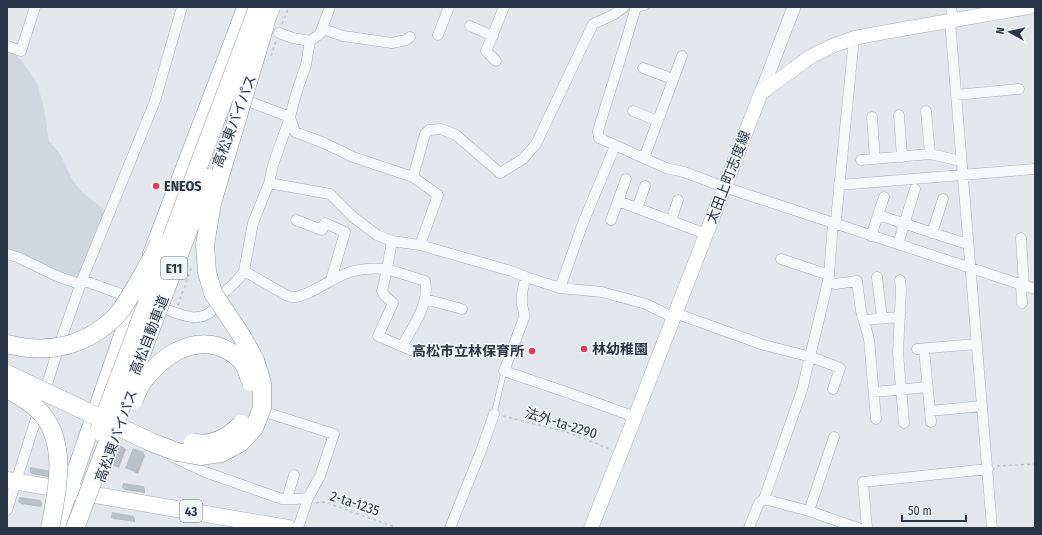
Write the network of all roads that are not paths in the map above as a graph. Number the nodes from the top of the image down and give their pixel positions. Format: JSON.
{"nodes":[{"id":1,"x":35,"y":7,"type":"edge"},
{"id":2,"x":182,"y":7,"type":"edge"},
{"id":3,"x":246,"y":7,"type":"edge"},
{"id":4,"x":258,"y":7,"type":"edge"},
{"id":5,"x":271,"y":7,"type":"edge"},
{"id":6,"x":278,"y":7,"type":"edge"},
{"id":7,"x":330,"y":7,"type":"edge"},
{"id":8,"x":449,"y":7,"type":"edge"},
{"id":9,"x":504,"y":7,"type":"edge"},
{"id":10,"x":624,"y":7,"type":"edge"},
{"id":11,"x":646,"y":7,"type":"edge"},
{"id":12,"x":794,"y":7,"type":"edge"},
{"id":13,"x":1029,"y":7,"type":"edge"},
{"id":14,"x":635,"y":10,"type":"edge"},
{"id":15,"x":951,"y":16,"type":"edge"},
{"id":16,"x":470,"y":26,"type":"dead end"},
{"id":17,"x":272,"y":29,"type":"junction"},
{"id":18,"x":323,"y":29,"type":"junction"},
{"id":19,"x":438,"y":35,"type":"dead end"},
{"id":20,"x":493,"y":36,"type":"junction"},
{"id":21,"x":410,"y":37,"type":"dead end"},
{"id":22,"x":854,"y":38,"type":"junction"},
{"id":23,"x":310,"y":41,"type":"junction"},
{"id":24,"x":7,"y":46,"type":"edge"},
{"id":25,"x":682,"y":56,"type":"dead end"},
{"id":26,"x":496,"y":61,"type":"dead end"},
{"id":27,"x":643,"y":68,"type":"dead end"},
{"id":28,"x":673,"y":79,"type":"junction"},
{"id":29,"x":1019,"y":89,"type":"dead end"},
{"id":30,"x":761,"y":93,"type":"junction"},
{"id":31,"x":956,"y":95,"type":"junction"},
{"id":32,"x":253,"y":103,"type":"dead end"},
{"id":33,"x":633,"y":111,"type":"dead end"},
{"id":34,"x":926,"y":111,"type":"dead end"},
{"id":35,"x":899,"y":115,"type":"dead end"},
{"id":36,"x":290,"y":117,"type":"junction"},
{"id":37,"x":872,"y":117,"type":"dead end"},
{"id":38,"x":658,"y":121,"type":"junction"},
{"id":39,"x":615,"y":146,"type":"junction"},
{"id":40,"x":930,"y":154,"type":"junction"},
{"id":41,"x":902,"y":157,"type":"junction"},
{"id":42,"x":644,"y":158,"type":"junction"},
{"id":43,"x":875,"y":159,"type":"junction"},
{"id":44,"x":862,"y":160,"type":"dead end"},
{"id":45,"x":961,"y":161,"type":"junction"},
{"id":46,"x":1035,"y":169,"type":"edge"},
{"id":47,"x":962,"y":174,"type":"junction"},
{"id":48,"x":413,"y":177,"type":"junction"},
{"id":49,"x":626,"y":179,"type":"dead end"},
{"id":50,"x":269,"y":183,"type":"junction"},
{"id":51,"x":839,"y":185,"type":"junction"},
{"id":52,"x":645,"y":186,"type":"dead end"},
{"id":53,"x":724,"y":188,"type":"junction"},
{"id":54,"x":916,"y":189,"type":"dead end"},
{"id":55,"x":884,"y":196,"type":"dead end"},
{"id":56,"x":187,"y":197,"type":"junction"},
{"id":57,"x":943,"y":199,"type":"dead end"},
{"id":58,"x":678,"y":200,"type":"dead end"},
{"id":59,"x":618,"y":201,"type":"junction"},
{"id":60,"x":637,"y":208,"type":"junction"},
{"id":61,"x":878,"y":215,"type":"junction"},
{"id":62,"x":296,"y":220,"type":"dead end"},
{"id":63,"x":611,"y":220,"type":"dead end"},
{"id":64,"x":671,"y":221,"type":"junction"},
{"id":65,"x":833,"y":223,"type":"junction"},
{"id":66,"x":904,"y":224,"type":"junction"},
{"id":67,"x":932,"y":233,"type":"junction"},
{"id":68,"x":706,"y":234,"type":"junction"},
{"id":69,"x":871,"y":236,"type":"junction"},
{"id":70,"x":1021,"y":238,"type":"dead end"},
{"id":71,"x":392,"y":241,"type":"junction"},
{"id":72,"x":898,"y":244,"type":"junction"},
{"id":73,"x":967,"y":244,"type":"junction"},
{"id":74,"x":420,"y":245,"type":"junction"},
{"id":75,"x":7,"y":254,"type":"edge"},
{"id":76,"x":782,"y":259,"type":"dead end"},
{"id":77,"x":970,"y":268,"type":"junction"},
{"id":78,"x":387,"y":269,"type":"junction"},
{"id":79,"x":244,"y":271,"type":"junction"},
{"id":80,"x":526,"y":277,"type":"junction"},
{"id":81,"x":877,"y":277,"type":"dead end"},
{"id":82,"x":828,"y":278,"type":"junction"},
{"id":83,"x":330,"y":280,"type":"junction"},
{"id":84,"x":900,"y":280,"type":"dead end"},
{"id":85,"x":81,"y":282,"type":"junction"},
{"id":86,"x":1023,"y":285,"type":"junction"},
{"id":87,"x":560,"y":288,"type":"junction"},
{"id":88,"x":1035,"y":289,"type":"edge"},
{"id":89,"x":222,"y":295,"type":"junction"},
{"id":90,"x":135,"y":298,"type":"junction"},
{"id":91,"x":425,"y":299,"type":"junction"},
{"id":92,"x":1022,"y":303,"type":"dead end"},
{"id":93,"x":163,"y":308,"type":"junction"},
{"id":94,"x":462,"y":310,"type":"dead end"},
{"id":95,"x":674,"y":315,"type":"junction"},
{"id":96,"x":900,"y":317,"type":"junction"},
{"id":97,"x":882,"y":318,"type":"junction"},
{"id":98,"x":864,"y":320,"type":"junction"},
{"id":99,"x":7,"y":344,"type":"edge"},
{"id":100,"x":976,"y":344,"type":"junction"},
{"id":101,"x":402,"y":346,"type":"junction"},
{"id":102,"x":413,"y":351,"type":"dead end"},
{"id":103,"x":811,"y":357,"type":"junction"},
{"id":104,"x":7,"y":366,"type":"edge"},
{"id":105,"x":504,"y":371,"type":"junction"},
{"id":106,"x":7,"y":374,"type":"edge"},
{"id":107,"x":928,"y":387,"type":"junction"},
{"id":108,"x":7,"y":389,"type":"edge"},
{"id":109,"x":833,"y":389,"type":"dead end"},
{"id":110,"x":901,"y":390,"type":"junction"},
{"id":111,"x":874,"y":392,"type":"junction"},
{"id":112,"x":7,"y":397,"type":"edge"},
{"id":113,"x":982,"y":406,"type":"junction"},
{"id":114,"x":40,"y":409,"type":"junction"},
{"id":115,"x":930,"y":411,"type":"junction"},
{"id":116,"x":119,"y":413,"type":"junction"},
{"id":117,"x":268,"y":413,"type":"junction"},
{"id":118,"x":494,"y":414,"type":"joint"},
{"id":119,"x":635,"y":417,"type":"junction"},
{"id":120,"x":876,"y":419,"type":"dead end"},
{"id":121,"x":931,"y":422,"type":"dead end"},
{"id":122,"x":904,"y":423,"type":"dead end"},
{"id":123,"x":116,"y":435,"type":"junction"},
{"id":124,"x":834,"y":437,"type":"dead end"},
{"id":125,"x":180,"y":460,"type":"junction"},
{"id":126,"x":988,"y":468,"type":"junction"},
{"id":127,"x":294,"y":475,"type":"dead end"},
{"id":128,"x":12,"y":480,"type":"edge"},
{"id":129,"x":69,"y":490,"type":"junction"},
{"id":130,"x":94,"y":494,"type":"junction"},
{"id":131,"x":287,"y":499,"type":"junction"},
{"id":132,"x":764,"y":499,"type":"junction"},
{"id":133,"x":307,"y":501,"type":"junction"},
{"id":134,"x":7,"y":510,"type":"edge"},
{"id":135,"x":809,"y":511,"type":"junction"},
{"id":136,"x":50,"y":528,"type":"edge"},
{"id":137,"x":56,"y":528,"type":"edge"},
{"id":138,"x":64,"y":528,"type":"edge"},
{"id":139,"x":75,"y":528,"type":"edge"},
{"id":140,"x":82,"y":528,"type":"edge"},
{"id":141,"x":288,"y":528,"type":"edge"},
{"id":142,"x":298,"y":528,"type":"edge"},
{"id":143,"x":450,"y":528,"type":"edge"},
{"id":144,"x":591,"y":528,"type":"edge"},
{"id":145,"x":749,"y":528,"type":"edge"},
{"id":146,"x":858,"y":528,"type":"edge"},
{"id":147,"x":867,"y":528,"type":"edge"},
{"id":148,"x":992,"y":528,"type":"edge"}],
"edges":[{"from":1,"to":24,"type":"street"},
{"from":2,"to":85,"type":"street"},
{"from":3,"to":90,"type":"highway","name":"高松東バイパス"},
{"from":4,"to":56,"type":"highway","name":"高松自動車道","number":"E11","bridge":true},
{"from":5,"to":17,"type":"highway","name":"高松自動車道","number":"E11","bridge":true},
{"from":6,"to":93,"type":"highway","name":"高松東バイパス"},
{"from":7,"to":18,"type":"street"},
{"from":8,"to":19,"type":"street"},
{"from":9,"to":20,"type":"street"},
{"from":10,"to":14,"type":"street"},
{"from":10,"to":48,"type":"street"},
{"from":11,"to":14,"type":"lane"},
{"from":12,"to":30,"type":"street"},
{"from":13,"to":15,"type":"main road"},
{"from":14,"to":39,"type":"street"},
{"from":15,"to":22,"type":"main road"},
{"from":15,"to":31,"type":"street"},
{"from":16,"to":20,"type":"street"},
{"from":17,"to":23,"type":"street"},
{"from":17,"to":106,"type":"highway","bridge":true},
{"from":17,"to":116,"type":"highway","name":"高松自動車道","number":"E11","bridge":true},
{"from":18,"to":21,"type":"street"},
{"from":18,"to":23,"type":"street"},
{"from":20,"to":26,"type":"street"},
{"from":22,"to":30,"type":"main road"},
{"from":22,"to":51,"type":"street"},
{"from":23,"to":36,"type":"street"},
{"from":25,"to":28,"type":"street"},
{"from":27,"to":28,"type":"street"},
{"from":28,"to":38,"type":"street"},
{"from":29,"to":31,"type":"street"},
{"from":30,"to":53,"type":"main road","name":"太田上町志度線"},
{"from":31,"to":45,"type":"street"},
{"from":32,"to":36,"type":"street"},
{"from":33,"to":38,"type":"street"},
{"from":34,"to":40,"type":"street"},
{"from":35,"to":41,"type":"street"},
{"from":36,"to":48,"type":"street"},
{"from":36,"to":50,"type":"street"},
{"from":37,"to":43,"type":"street"},
{"from":38,"to":42,"type":"street"},
{"from":39,"to":42,"type":"street"},
{"from":39,"to":87,"type":"street"},
{"from":40,"to":41,"type":"street"},
{"from":40,"to":45,"type":"street"},
{"from":41,"to":43,"type":"street"},
{"from":42,"to":53,"type":"street"},
{"from":43,"to":44,"type":"street"},
{"from":45,"to":47,"type":"street"},
{"from":46,"to":47,"type":"street"},
{"from":47,"to":51,"type":"street"},
{"from":47,"to":73,"type":"street"},
{"from":48,"to":74,"type":"street"},
{"from":49,"to":59,"type":"street"},
{"from":50,"to":71,"type":"street"},
{"from":50,"to":79,"type":"street"},
{"from":51,"to":65,"type":"street"},
{"from":52,"to":60,"type":"street"},
{"from":53,"to":65,"type":"street"},
{"from":53,"to":68,"type":"main road","name":"太田上町志度線"},
{"from":54,"to":66,"type":"street"},
{"from":55,"to":61,"type":"street"},
{"from":56,"to":99,"type":"highway","bridge":true},
{"from":56,"to":138,"type":"highway","name":"高松自動車道","number":"E11","bridge":true},
{"from":57,"to":67,"type":"street"},
{"from":58,"to":64,"type":"street"},
{"from":59,"to":60,"type":"street"},
{"from":59,"to":63,"type":"street"},
{"from":60,"to":64,"type":"street"},
{"from":61,"to":66,"type":"street"},
{"from":61,"to":69,"type":"street"},
{"from":62,"to":83,"type":"street"},
{"from":64,"to":68,"type":"street"},
{"from":65,"to":69,"type":"street"},
{"from":65,"to":82,"type":"street"},
{"from":66,"to":67,"type":"street"},
{"from":66,"to":72,"type":"street"},
{"from":67,"to":73,"type":"street"},
{"from":68,"to":95,"type":"main road","name":"太田上町志度線"},
{"from":69,"to":72,"type":"street"},
{"from":70,"to":86,"type":"street"},
{"from":71,"to":74,"type":"street"},
{"from":71,"to":78,"type":"street"},
{"from":72,"to":77,"type":"street"},
{"from":73,"to":77,"type":"street"},
{"from":74,"to":80,"type":"street"},
{"from":75,"to":85,"type":"street"},
{"from":76,"to":82,"type":"street"},
{"from":77,"to":86,"type":"street"},
{"from":77,"to":100,"type":"street"},
{"from":78,"to":83,"type":"street"},
{"from":78,"to":91,"type":"street"},
{"from":78,"to":101,"type":"street"},
{"from":79,"to":83,"type":"street"},
{"from":79,"to":89,"type":"street"},
{"from":80,"to":87,"type":"street"},
{"from":80,"to":105,"type":"street"},
{"from":81,"to":97,"type":"street"},
{"from":82,"to":98,"type":"street"},
{"from":82,"to":103,"type":"street"},
{"from":84,"to":96,"type":"street"},
{"from":85,"to":90,"type":"street"},
{"from":85,"to":114,"type":"street"},
{"from":86,"to":88,"type":"street"},
{"from":86,"to":92,"type":"street"},
{"from":87,"to":95,"type":"street"},
{"from":89,"to":93,"type":"street"},
{"from":89,"to":117,"type":"street"},
{"from":90,"to":93,"type":"street"},
{"from":90,"to":129,"type":"highway","name":"高松東バイパス"},
{"from":91,"to":94,"type":"street"},
{"from":91,"to":101,"type":"street"},
{"from":93,"to":123,"type":"highway","name":"高松東バイパス"},
{"from":95,"to":103,"type":"street"},
{"from":95,"to":119,"type":"main road","name":"太田上町志度線"},
{"from":96,"to":97,"type":"street"},
{"from":96,"to":110,"type":"street"},
{"from":97,"to":98,"type":"street"},
{"from":98,"to":111,"type":"street"},
{"from":100,"to":107,"type":"street"},
{"from":100,"to":113,"type":"street"},
{"from":101,"to":102,"type":"street"},
{"from":103,"to":109,"type":"street"},
{"from":103,"to":132,"type":"street"},
{"from":104,"to":116,"type":"highway","bridge":true},
{"from":105,"to":118,"type":"lane"},
{"from":105,"to":119,"type":"street"},
{"from":107,"to":110,"type":"street"},
{"from":107,"to":115,"type":"street"},
{"from":108,"to":136,"type":"highway","bridge":true},
{"from":110,"to":111,"type":"street"},
{"from":110,"to":122,"type":"street"},
{"from":111,"to":120,"type":"street"},
{"from":112,"to":114,"type":"street"},
{"from":113,"to":115,"type":"street"},
{"from":113,"to":126,"type":"street"},
{"from":114,"to":128,"type":"street"},
{"from":115,"to":121,"type":"street"},
{"from":116,"to":139,"type":"highway","name":"高松自動車道","number":"E11","bridge":true},
{"from":117,"to":125,"type":"street"},
{"from":117,"to":133,"type":"street"},
{"from":118,"to":143,"type":"street"},
{"from":119,"to":144,"type":"main road","name":"太田上町志度線"},
{"from":123,"to":125,"type":"street"},
{"from":123,"to":130,"type":"highway","name":"高松東バイパス"},
{"from":124,"to":135,"type":"street"},
{"from":125,"to":131,"type":"street"},
{"from":126,"to":147,"type":"street"},
{"from":126,"to":148,"type":"street"},
{"from":127,"to":131,"type":"street"},
{"from":128,"to":129,"type":"main road","number":"43"},
{"from":128,"to":134,"type":"street"},
{"from":129,"to":130,"type":"main road","number":"43"},
{"from":129,"to":137,"type":"highway","name":"高松東バイパス"},
{"from":130,"to":140,"type":"highway","name":"高松東バイパス"},
{"from":130,"to":141,"type":"main road","number":"43"},
{"from":131,"to":133,"type":"street"},
{"from":132,"to":135,"type":"street"},
{"from":132,"to":145,"type":"street"},
{"from":133,"to":142,"type":"street"},
{"from":135,"to":146,"type":"street"}]}
